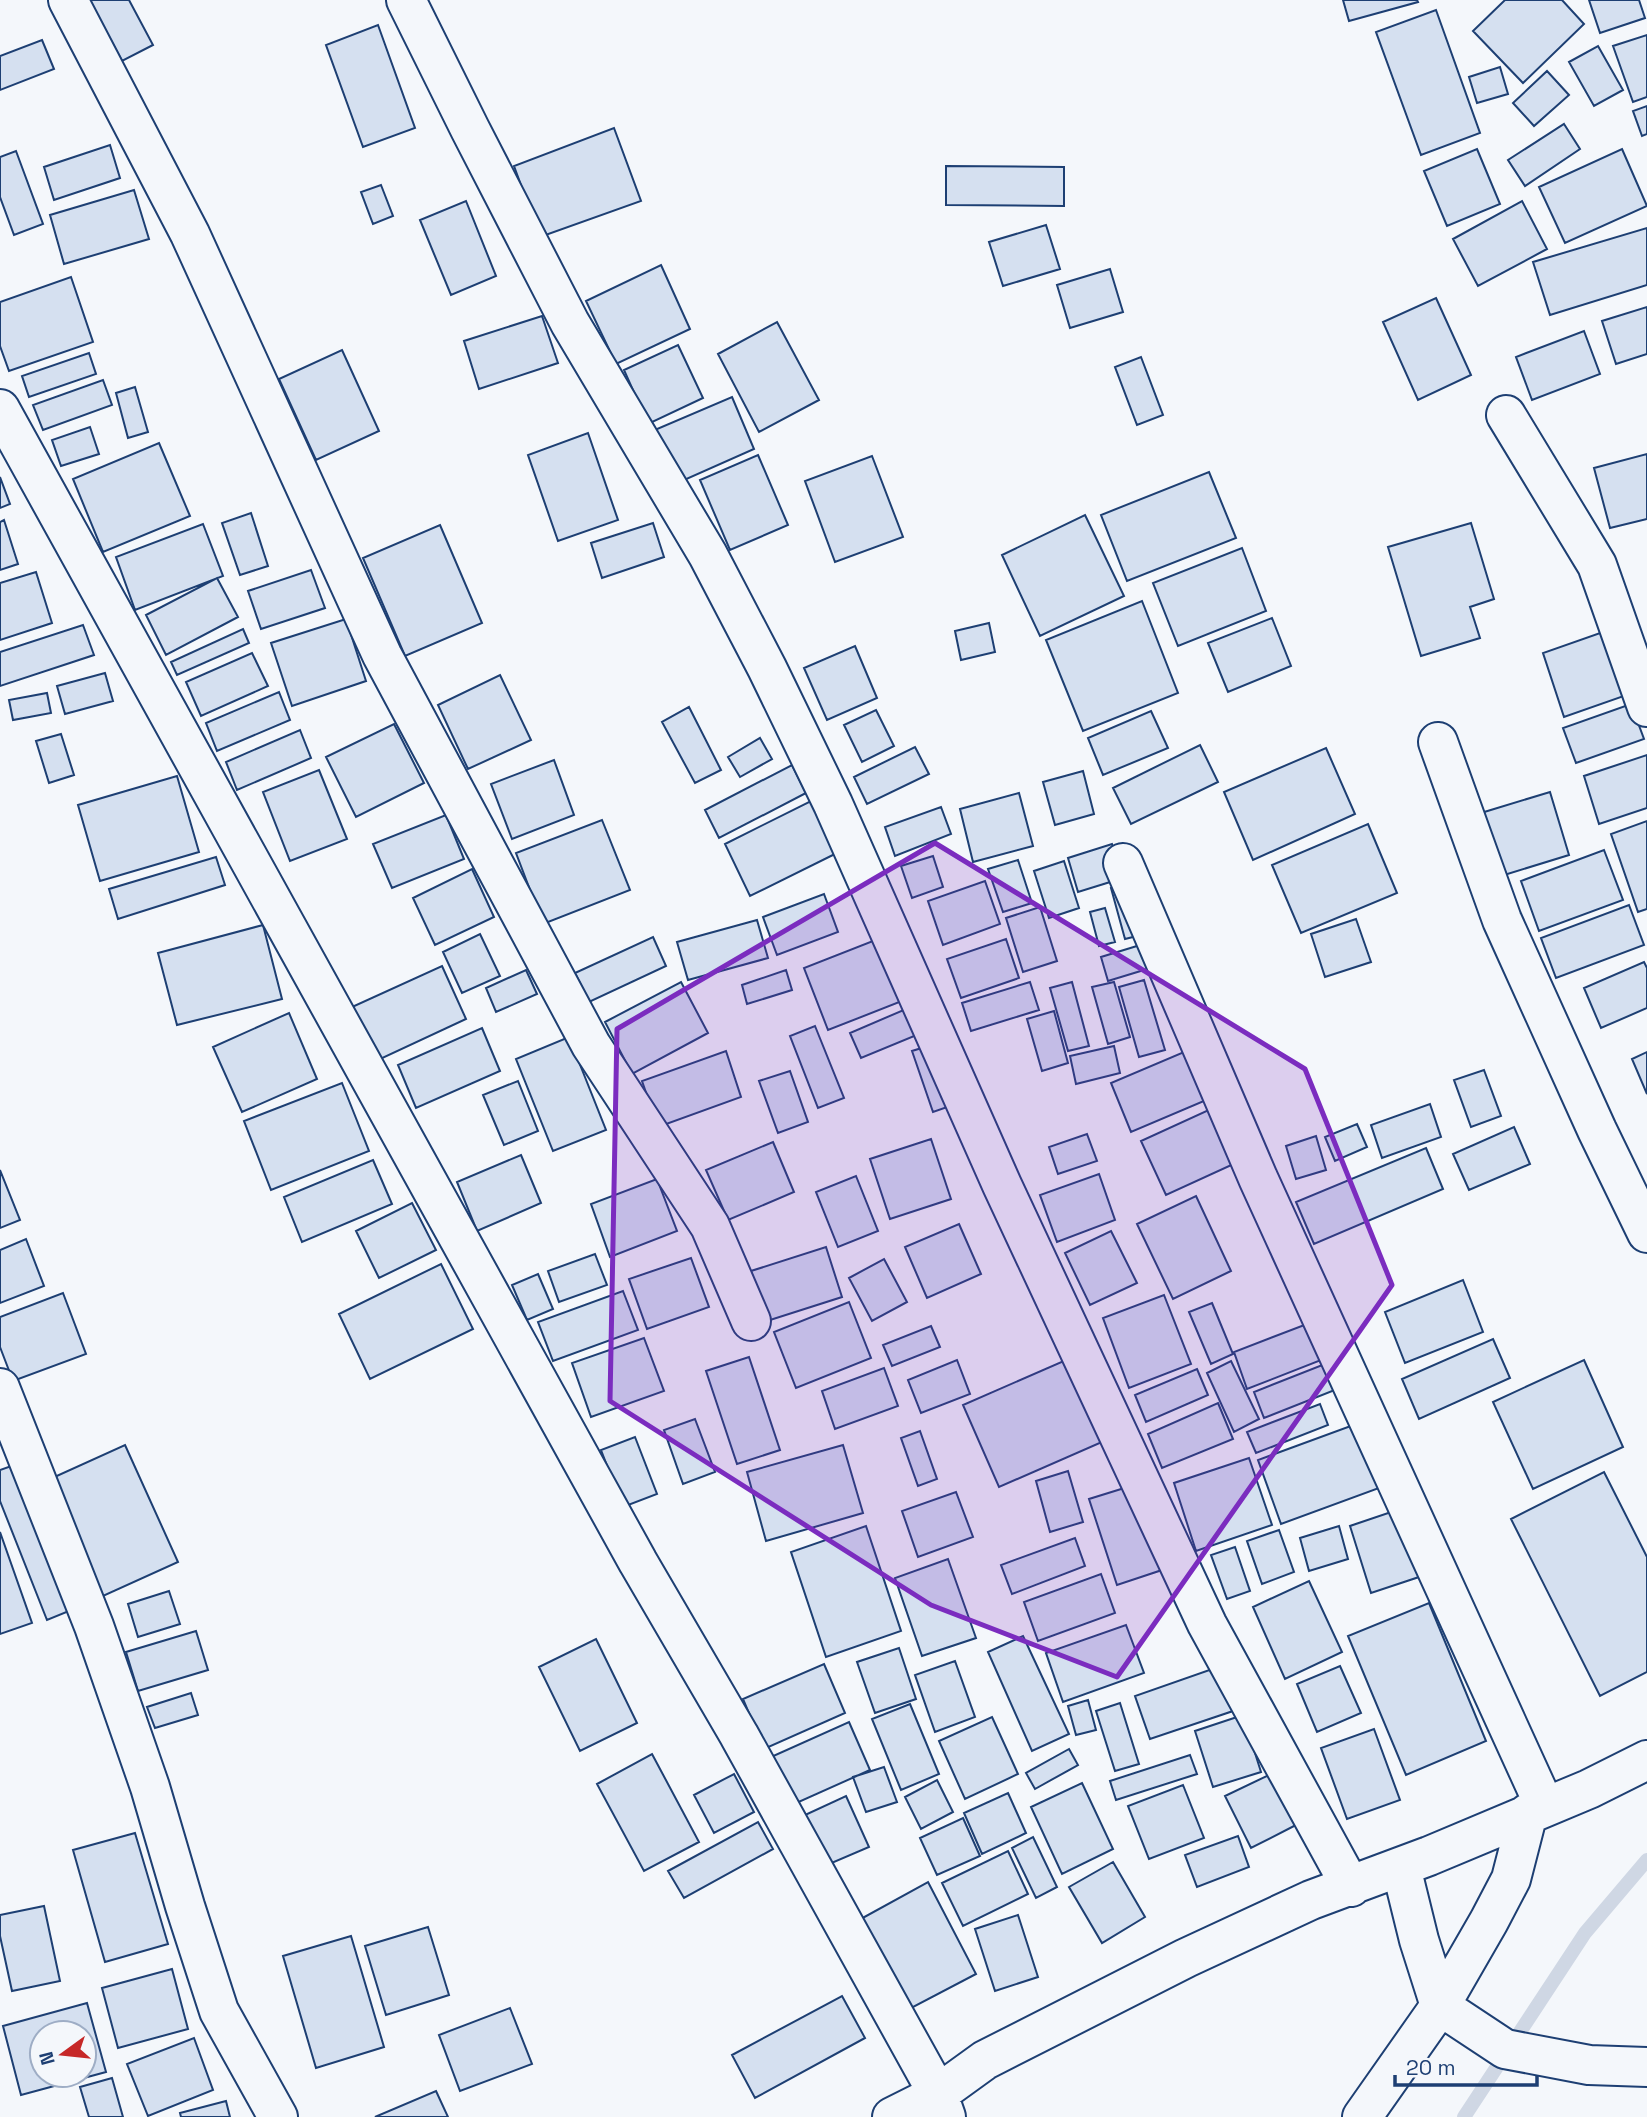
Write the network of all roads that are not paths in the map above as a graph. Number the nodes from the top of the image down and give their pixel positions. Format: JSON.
{"nodes":[{"id":1,"x":68,"y":0,"type":"edge"},
{"id":2,"x":406,"y":0,"type":"edge"},
{"id":3,"x":0,"y":409,"type":"edge"},
{"id":4,"x":1506,"y":415,"type":"dead end"},
{"id":5,"x":1647,"y":707,"type":"edge"},
{"id":6,"x":1438,"y":742,"type":"dead end"},
{"id":7,"x":1123,"y":863,"type":"dead end"},
{"id":8,"x":1647,"y":1233,"type":"edge"},
{"id":9,"x":751,"y":1321,"type":"dead end"},
{"id":10,"x":0,"y":1388,"type":"edge"},
{"id":11,"x":1647,"y":1760,"type":"edge"},
{"id":12,"x":1536,"y":1810,"type":"junction"},
{"id":13,"x":1401,"y":1867,"type":"junction"},
{"id":14,"x":1351,"y":1887,"type":"junction"},
{"id":15,"x":1440,"y":2006,"type":"junction"},
{"id":16,"x":1647,"y":2067,"type":"edge"},
{"id":17,"x":942,"y":2105,"type":"edge"},
{"id":18,"x":278,"y":2117,"type":"edge"},
{"id":19,"x":892,"y":2117,"type":"edge"},
{"id":20,"x":1362,"y":2117,"type":"edge"}],
"edges":[{"from":1,"to":9,"type":"street"},
{"from":2,"to":14,"type":"street"},
{"from":3,"to":17,"type":"street"},
{"from":4,"to":5,"type":"street"},
{"from":6,"to":8,"type":"street"},
{"from":7,"to":12,"type":"street"},
{"from":10,"to":18,"type":"street"},
{"from":11,"to":12,"type":"street"},
{"from":12,"to":13,"type":"street"},
{"from":12,"to":15,"type":"street"},
{"from":13,"to":14,"type":"street"},
{"from":13,"to":15,"type":"street"},
{"from":14,"to":17,"type":"street"},
{"from":15,"to":16,"type":"street"},
{"from":15,"to":20,"type":"street"},
{"from":17,"to":19,"type":"street"}]}
